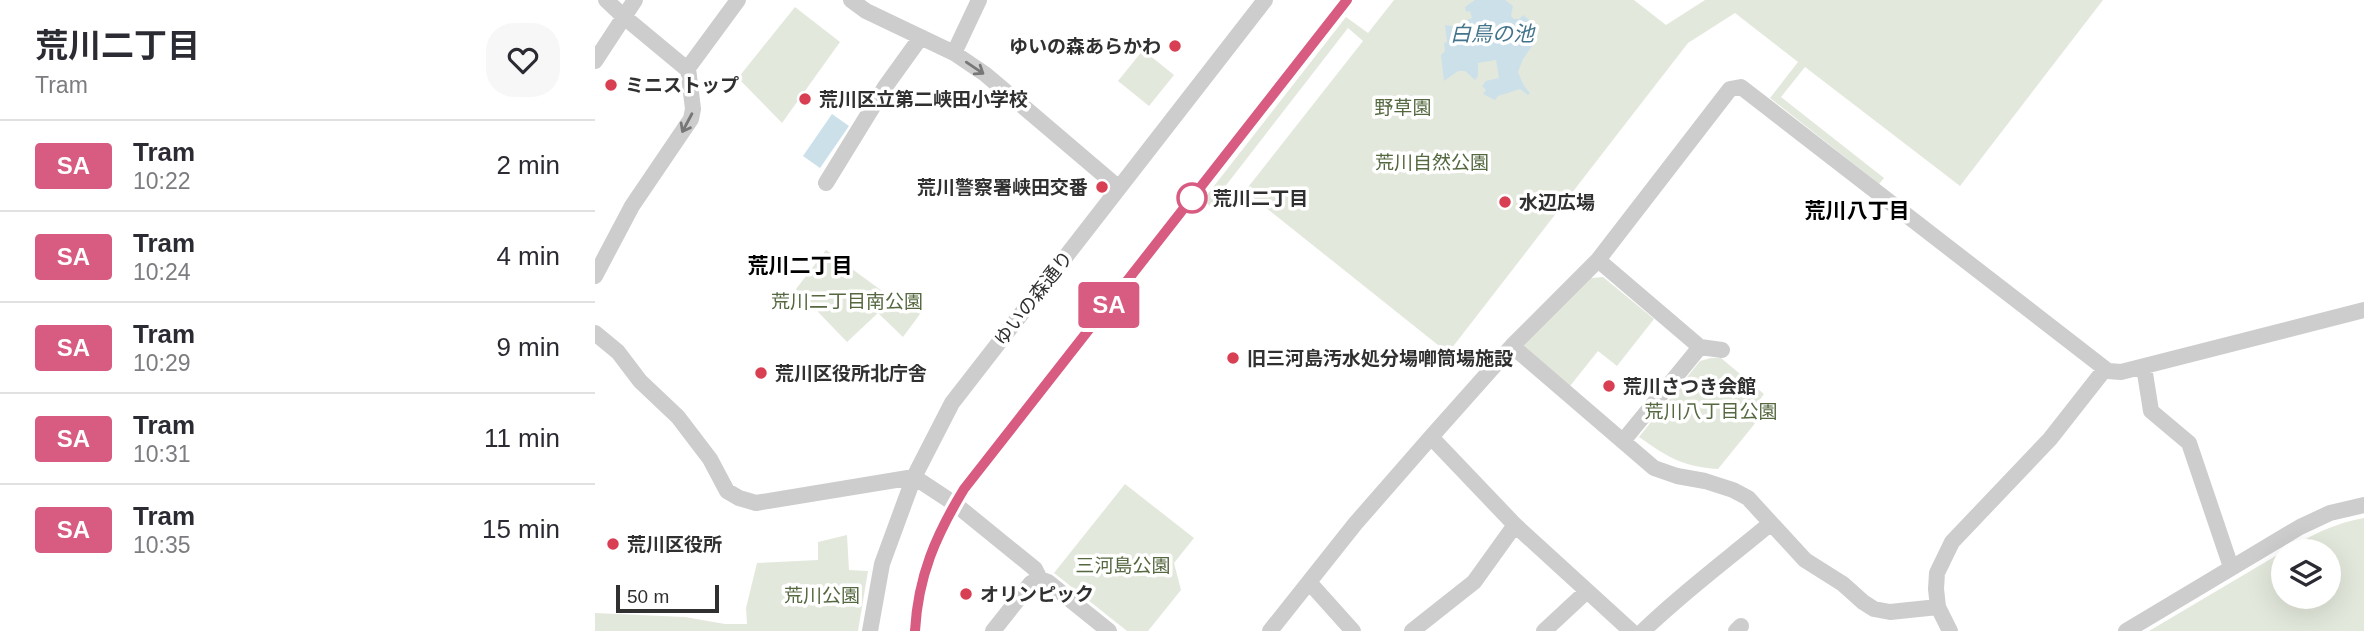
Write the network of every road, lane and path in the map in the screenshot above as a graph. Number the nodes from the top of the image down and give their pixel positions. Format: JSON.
{"nodes":[{"id":1,"x":606,"y":0,"type":"edge"},
{"id":2,"x":635,"y":0,"type":"edge"},
{"id":3,"x":738,"y":0,"type":"edge"},
{"id":4,"x":851,"y":0,"type":"edge"},
{"id":5,"x":979,"y":0,"type":"edge"},
{"id":6,"x":1243,"y":0,"type":"edge"},
{"id":7,"x":1261,"y":6,"type":"edge"},
{"id":8,"x":623,"y":16,"type":"junction"},
{"id":9,"x":921,"y":37,"type":"junction"},
{"id":10,"x":954,"y":53,"type":"junction"},
{"id":11,"x":595,"y":61,"type":"edge"},
{"id":12,"x":688,"y":70,"type":"junction"},
{"id":13,"x":826,"y":183,"type":"dead end"},
{"id":14,"x":1119,"y":188,"type":"junction"},
{"id":15,"x":1598,"y":260,"type":"junction"},
{"id":16,"x":595,"y":276,"type":"edge"},
{"id":17,"x":2364,"y":310,"type":"edge"},
{"id":18,"x":595,"y":333,"type":"edge"},
{"id":19,"x":1512,"y":346,"type":"junction"},
{"id":20,"x":1700,"y":347,"type":"junction"},
{"id":21,"x":1722,"y":350,"type":"dead end"},
{"id":22,"x":2144,"y":367,"type":"junction"},
{"id":23,"x":2105,"y":369,"type":"junction"},
{"id":24,"x":1431,"y":437,"type":"junction"},
{"id":25,"x":1623,"y":441,"type":"junction"},
{"id":26,"x":914,"y":477,"type":"junction"},
{"id":27,"x":2364,"y":505,"type":"edge"},
{"id":28,"x":1771,"y":523,"type":"junction"},
{"id":29,"x":1515,"y":525,"type":"junction"},
{"id":30,"x":2231,"y":567,"type":"junction"},
{"id":31,"x":1040,"y":579,"type":"junction"},
{"id":32,"x":1309,"y":582,"type":"junction"},
{"id":33,"x":1586,"y":592,"type":"junction"},
{"id":34,"x":1938,"y":607,"type":"junction"},
{"id":35,"x":870,"y":631,"type":"edge"},
{"id":36,"x":993,"y":631,"type":"edge"},
{"id":37,"x":1109,"y":631,"type":"edge"},
{"id":38,"x":1270,"y":631,"type":"edge"},
{"id":39,"x":1353,"y":631,"type":"edge"},
{"id":40,"x":1412,"y":631,"type":"edge"},
{"id":41,"x":1544,"y":631,"type":"edge"},
{"id":42,"x":1632,"y":631,"type":"edge"},
{"id":43,"x":1643,"y":631,"type":"edge"},
{"id":44,"x":1950,"y":631,"type":"edge"},
{"id":45,"x":2126,"y":631,"type":"edge"}],
"edges":[{"from":1,"to":8,"type":"street"},
{"from":2,"to":8,"type":"street"},
{"from":3,"to":12,"type":"street"},
{"from":4,"to":9,"type":"street"},
{"from":5,"to":10,"type":"street"},
{"from":6,"to":7,"type":"street"},
{"from":7,"to":14,"type":"street","name":"ゆいの森通り"},
{"from":8,"to":11,"type":"street"},
{"from":8,"to":12,"type":"street"},
{"from":9,"to":10,"type":"street"},
{"from":9,"to":13,"type":"street"},
{"from":10,"to":14,"type":"street","one_way":true},
{"from":12,"to":16,"type":"street","one_way":true},
{"from":14,"to":26,"type":"street","name":"ゆいの森通り"},
{"from":15,"to":19,"type":"street"},
{"from":15,"to":20,"type":"street"},
{"from":15,"to":23,"type":"street"},
{"from":17,"to":22,"type":"street"},
{"from":18,"to":26,"type":"street"},
{"from":19,"to":24,"type":"street"},
{"from":19,"to":25,"type":"street"},
{"from":20,"to":21,"type":"street"},
{"from":20,"to":25,"type":"street"},
{"from":22,"to":23,"type":"street"},
{"from":22,"to":30,"type":"street"},
{"from":23,"to":34,"type":"street"},
{"from":24,"to":29,"type":"street"},
{"from":24,"to":32,"type":"street"},
{"from":25,"to":28,"type":"street"},
{"from":26,"to":31,"type":"street"},
{"from":26,"to":35,"type":"street","name":"ゆいの森通り"},
{"from":27,"to":30,"type":"street"},
{"from":28,"to":34,"type":"street"},
{"from":28,"to":43,"type":"street"},
{"from":29,"to":33,"type":"street"},
{"from":29,"to":40,"type":"street"},
{"from":30,"to":45,"type":"street"},
{"from":31,"to":36,"type":"street"},
{"from":31,"to":37,"type":"street"},
{"from":32,"to":38,"type":"street"},
{"from":32,"to":39,"type":"street"},
{"from":33,"to":41,"type":"street"},
{"from":33,"to":42,"type":"street"},
{"from":34,"to":44,"type":"street"}]}
